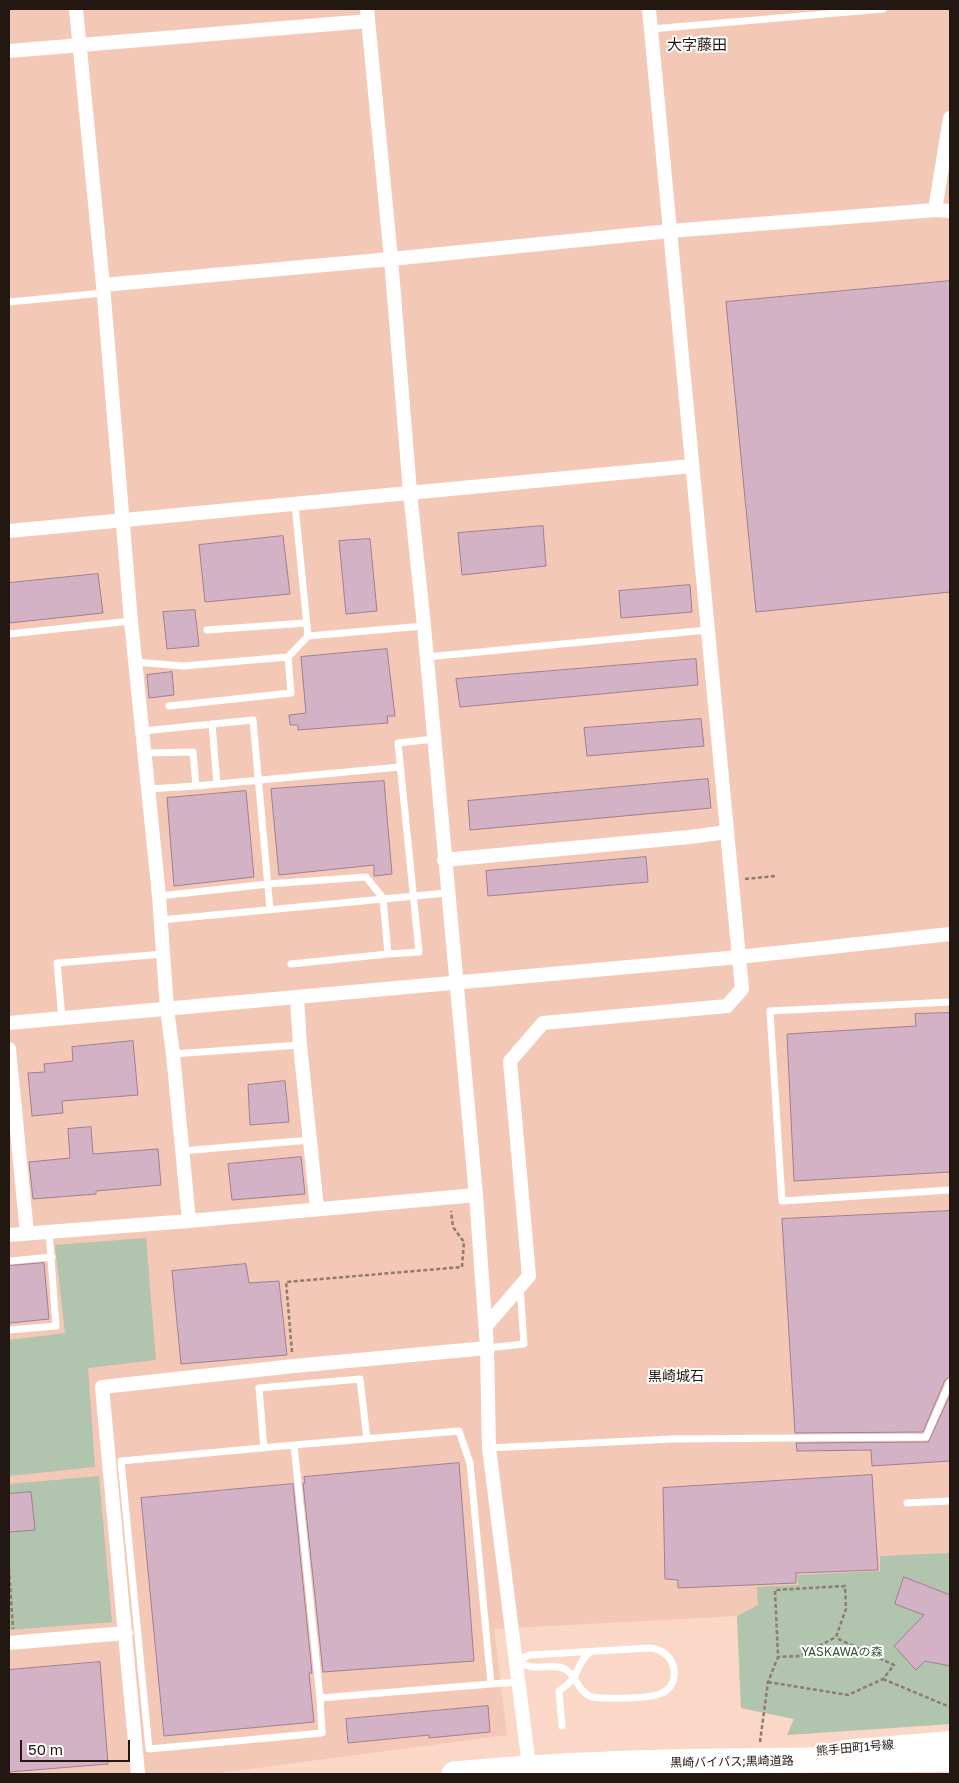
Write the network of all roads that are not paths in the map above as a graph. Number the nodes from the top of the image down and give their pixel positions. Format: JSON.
{"nodes":[{"id":1,"x":76,"y":9,"type":"edge"},
{"id":2,"x":649,"y":9,"type":"edge"},
{"id":3,"x":883,"y":9,"type":"edge"},
{"id":4,"x":367,"y":15,"type":"edge"},
{"id":5,"x":651,"y":29,"type":"junction"},
{"id":6,"x":79,"y":44,"type":"junction"},
{"id":7,"x":9,"y":51,"type":"edge"},
{"id":8,"x":950,"y":118,"type":"edge"},
{"id":9,"x":935,"y":210,"type":"junction"},
{"id":10,"x":950,"y":210,"type":"edge"},
{"id":11,"x":670,"y":232,"type":"junction"},
{"id":12,"x":390,"y":259,"type":"junction"},
{"id":13,"x":103,"y":289,"type":"junction"},
{"id":14,"x":9,"y":302,"type":"edge"},
{"id":15,"x":692,"y":466,"type":"junction"},
{"id":16,"x":410,"y":492,"type":"junction"},
{"id":17,"x":295,"y":505,"type":"junction"},
{"id":18,"x":122,"y":520,"type":"junction"},
{"id":19,"x":9,"y":531,"type":"edge"},
{"id":20,"x":132,"y":622,"type":"junction"},
{"id":21,"x":306,"y":623,"type":"junction"},
{"id":22,"x":424,"y":626,"type":"junction"},
{"id":23,"x":207,"y":630,"type":"dead end"},
{"id":24,"x":707,"y":630,"type":"junction"},
{"id":25,"x":9,"y":634,"type":"edge"},
{"id":26,"x":308,"y":636,"type":"junction"},
{"id":27,"x":288,"y":656,"type":"junction"},
{"id":28,"x":427,"y":657,"type":"junction"},
{"id":29,"x":135,"y":662,"type":"junction"},
{"id":30,"x":170,"y":706,"type":"dead end"},
{"id":31,"x":212,"y":724,"type":"junction"},
{"id":32,"x":143,"y":730,"type":"junction"},
{"id":33,"x":434,"y":738,"type":"junction"},
{"id":34,"x":145,"y":753,"type":"junction"},
{"id":35,"x":400,"y":767,"type":"junction"},
{"id":36,"x":258,"y":781,"type":"junction"},
{"id":37,"x":217,"y":784,"type":"junction"},
{"id":38,"x":196,"y":786,"type":"junction"},
{"id":39,"x":149,"y":789,"type":"junction"},
{"id":40,"x":727,"y":832,"type":"junction"},
{"id":41,"x":444,"y":860,"type":"junction"},
{"id":42,"x":268,"y":884,"type":"junction"},
{"id":43,"x":447,"y":893,"type":"junction"},
{"id":44,"x":159,"y":896,"type":"junction"},
{"id":45,"x":414,"y":896,"type":"junction"},
{"id":46,"x":384,"y":898,"type":"junction"},
{"id":47,"x":270,"y":909,"type":"junction"},
{"id":48,"x":161,"y":920,"type":"junction"},
{"id":49,"x":950,"y":934,"type":"edge"},
{"id":50,"x":163,"y":954,"type":"junction"},
{"id":51,"x":388,"y":954,"type":"junction"},
{"id":52,"x":739,"y":957,"type":"junction"},
{"id":53,"x":291,"y":964,"type":"dead end"},
{"id":54,"x":455,"y":983,"type":"junction"},
{"id":55,"x":297,"y":998,"type":"junction"},
{"id":56,"x":950,"y":1002,"type":"edge"},
{"id":57,"x":167,"y":1009,"type":"junction"},
{"id":58,"x":62,"y":1018,"type":"junction"},
{"id":59,"x":9,"y":1023,"type":"edge"},
{"id":60,"x":300,"y":1045,"type":"junction"},
{"id":61,"x":9,"y":1049,"type":"edge"},
{"id":62,"x":173,"y":1054,"type":"junction"},
{"id":63,"x":11,"y":1092,"type":"edge"},
{"id":64,"x":310,"y":1140,"type":"junction"},
{"id":65,"x":13,"y":1150,"type":"edge"},
{"id":66,"x":181,"y":1151,"type":"junction"},
{"id":67,"x":950,"y":1190,"type":"edge"},
{"id":68,"x":476,"y":1195,"type":"junction"},
{"id":69,"x":317,"y":1208,"type":"junction"},
{"id":70,"x":189,"y":1221,"type":"junction"},
{"id":71,"x":49,"y":1231,"type":"junction"},
{"id":72,"x":26,"y":1233,"type":"junction"},
{"id":73,"x":9,"y":1235,"type":"edge"},
{"id":74,"x":52,"y":1256,"type":"junction"},
{"id":75,"x":9,"y":1260,"type":"edge"},
{"id":76,"x":520,"y":1287,"type":"junction"},
{"id":77,"x":486,"y":1326,"type":"junction"},
{"id":78,"x":9,"y":1330,"type":"edge"},
{"id":79,"x":488,"y":1348,"type":"junction"},
{"id":80,"x":950,"y":1382,"type":"edge"},
{"id":81,"x":367,"y":1439,"type":"junction"},
{"id":82,"x":294,"y":1445,"type":"junction"},
{"id":83,"x":264,"y":1448,"type":"junction"},
{"id":84,"x":489,"y":1448,"type":"junction"},
{"id":85,"x":950,"y":1501,"type":"edge"},
{"id":86,"x":907,"y":1503,"type":"dead end"},
{"id":87,"x":126,"y":1633,"type":"junction"},
{"id":88,"x":12,"y":1643,"type":"edge"},
{"id":89,"x":590,"y":1652,"type":"junction"},
{"id":90,"x":515,"y":1661,"type":"junction"},
{"id":91,"x":574,"y":1678,"type":"junction"},
{"id":92,"x":518,"y":1682,"type":"junction"},
{"id":93,"x":491,"y":1684,"type":"junction"},
{"id":94,"x":320,"y":1698,"type":"junction"},
{"id":95,"x":562,"y":1726,"type":"dead end"},
{"id":96,"x":950,"y":1740,"type":"edge"},
{"id":97,"x":950,"y":1759,"type":"edge"},
{"id":98,"x":950,"y":1765,"type":"edge"},
{"id":99,"x":138,"y":1774,"type":"edge"},
{"id":100,"x":454,"y":1774,"type":"edge"},
{"id":101,"x":530,"y":1774,"type":"edge"},
{"id":102,"x":580,"y":1774,"type":"edge"},
{"id":103,"x":769,"y":1774,"type":"edge"}],
"edges":[{"from":1,"to":6,"type":"street"},
{"from":2,"to":5,"type":"street"},
{"from":3,"to":5,"type":"lane"},
{"from":4,"to":6,"type":"street"},
{"from":4,"to":12,"type":"street"},
{"from":5,"to":11,"type":"street"},
{"from":6,"to":7,"type":"street"},
{"from":6,"to":13,"type":"street"},
{"from":8,"to":9,"type":"street"},
{"from":9,"to":10,"type":"street"},
{"from":9,"to":11,"type":"street"},
{"from":11,"to":12,"type":"street"},
{"from":11,"to":15,"type":"street"},
{"from":12,"to":13,"type":"street"},
{"from":12,"to":16,"type":"street"},
{"from":13,"to":14,"type":"lane"},
{"from":13,"to":18,"type":"street"},
{"from":15,"to":16,"type":"street"},
{"from":15,"to":24,"type":"street"},
{"from":16,"to":17,"type":"street"},
{"from":16,"to":22,"type":"street"},
{"from":17,"to":18,"type":"street"},
{"from":17,"to":21,"type":"lane"},
{"from":18,"to":19,"type":"street"},
{"from":18,"to":20,"type":"street"},
{"from":20,"to":25,"type":"lane"},
{"from":20,"to":29,"type":"street"},
{"from":21,"to":23,"type":"lane"},
{"from":21,"to":26,"type":"lane"},
{"from":22,"to":26,"type":"lane"},
{"from":22,"to":28,"type":"street"},
{"from":24,"to":28,"type":"lane"},
{"from":24,"to":40,"type":"street"},
{"from":26,"to":27,"type":"lane"},
{"from":27,"to":29,"type":"lane"},
{"from":27,"to":30,"type":"lane"},
{"from":28,"to":33,"type":"street"},
{"from":29,"to":32,"type":"street"},
{"from":31,"to":32,"type":"lane"},
{"from":31,"to":36,"type":"lane"},
{"from":31,"to":37,"type":"lane"},
{"from":32,"to":34,"type":"street"},
{"from":33,"to":35,"type":"lane"},
{"from":33,"to":41,"type":"street"},
{"from":34,"to":38,"type":"lane"},
{"from":34,"to":39,"type":"street"},
{"from":35,"to":36,"type":"lane"},
{"from":35,"to":45,"type":"lane"},
{"from":36,"to":37,"type":"lane"},
{"from":36,"to":42,"type":"lane"},
{"from":37,"to":38,"type":"lane"},
{"from":38,"to":39,"type":"lane"},
{"from":39,"to":44,"type":"street"},
{"from":40,"to":41,"type":"street"},
{"from":40,"to":52,"type":"street"},
{"from":41,"to":43,"type":"street"},
{"from":42,"to":44,"type":"lane"},
{"from":42,"to":46,"type":"lane"},
{"from":42,"to":47,"type":"lane"},
{"from":43,"to":45,"type":"lane"},
{"from":43,"to":54,"type":"street"},
{"from":44,"to":48,"type":"street"},
{"from":45,"to":46,"type":"lane"},
{"from":45,"to":51,"type":"lane"},
{"from":46,"to":47,"type":"lane"},
{"from":46,"to":51,"type":"lane"},
{"from":47,"to":48,"type":"lane"},
{"from":48,"to":50,"type":"street"},
{"from":49,"to":52,"type":"street"},
{"from":50,"to":57,"type":"street"},
{"from":50,"to":58,"type":"lane"},
{"from":51,"to":53,"type":"lane"},
{"from":52,"to":54,"type":"street"},
{"from":52,"to":76,"type":"street"},
{"from":54,"to":55,"type":"street"},
{"from":54,"to":68,"type":"street"},
{"from":55,"to":57,"type":"street"},
{"from":55,"to":60,"type":"street"},
{"from":56,"to":67,"type":"lane"},
{"from":57,"to":58,"type":"street"},
{"from":57,"to":62,"type":"street"},
{"from":58,"to":59,"type":"street"},
{"from":60,"to":62,"type":"lane"},
{"from":60,"to":64,"type":"street"},
{"from":61,"to":63,"type":"street"},
{"from":62,"to":66,"type":"street"},
{"from":63,"to":65,"type":"street"},
{"from":64,"to":66,"type":"lane"},
{"from":64,"to":69,"type":"street"},
{"from":65,"to":72,"type":"street"},
{"from":66,"to":70,"type":"street"},
{"from":68,"to":69,"type":"street"},
{"from":68,"to":77,"type":"street"},
{"from":69,"to":70,"type":"street"},
{"from":70,"to":71,"type":"street"},
{"from":71,"to":72,"type":"street"},
{"from":71,"to":74,"type":"lane"},
{"from":72,"to":73,"type":"street"},
{"from":74,"to":75,"type":"lane"},
{"from":74,"to":78,"type":"lane"},
{"from":76,"to":77,"type":"street"},
{"from":76,"to":79,"type":"lane"},
{"from":77,"to":79,"type":"street"},
{"from":79,"to":84,"type":"street"},
{"from":79,"to":87,"type":"street"},
{"from":80,"to":84,"type":"lane"},
{"from":81,"to":82,"type":"lane"},
{"from":81,"to":83,"type":"lane"},
{"from":81,"to":93,"type":"lane"},
{"from":82,"to":83,"type":"lane"},
{"from":82,"to":94,"type":"lane"},
{"from":83,"to":94,"type":"lane"},
{"from":84,"to":90,"type":"street"},
{"from":85,"to":86,"type":"lane"},
{"from":87,"to":88,"type":"street"},
{"from":87,"to":99,"type":"street"},
{"from":89,"to":90,"type":"lane"},
{"from":89,"to":91,"type":"lane"},
{"from":89,"to":91,"type":"lane"},
{"from":90,"to":91,"type":"lane"},
{"from":90,"to":92,"type":"street"},
{"from":91,"to":95,"type":"lane"},
{"from":92,"to":93,"type":"lane"},
{"from":92,"to":101,"type":"street"},
{"from":93,"to":94,"type":"lane"},
{"from":96,"to":102,"type":"street","name":"熊手田町1号線"},
{"from":97,"to":100,"type":"highway","name":"黒崎バイパス;黒崎道路"},
{"from":98,"to":103,"type":"highway"}]}
